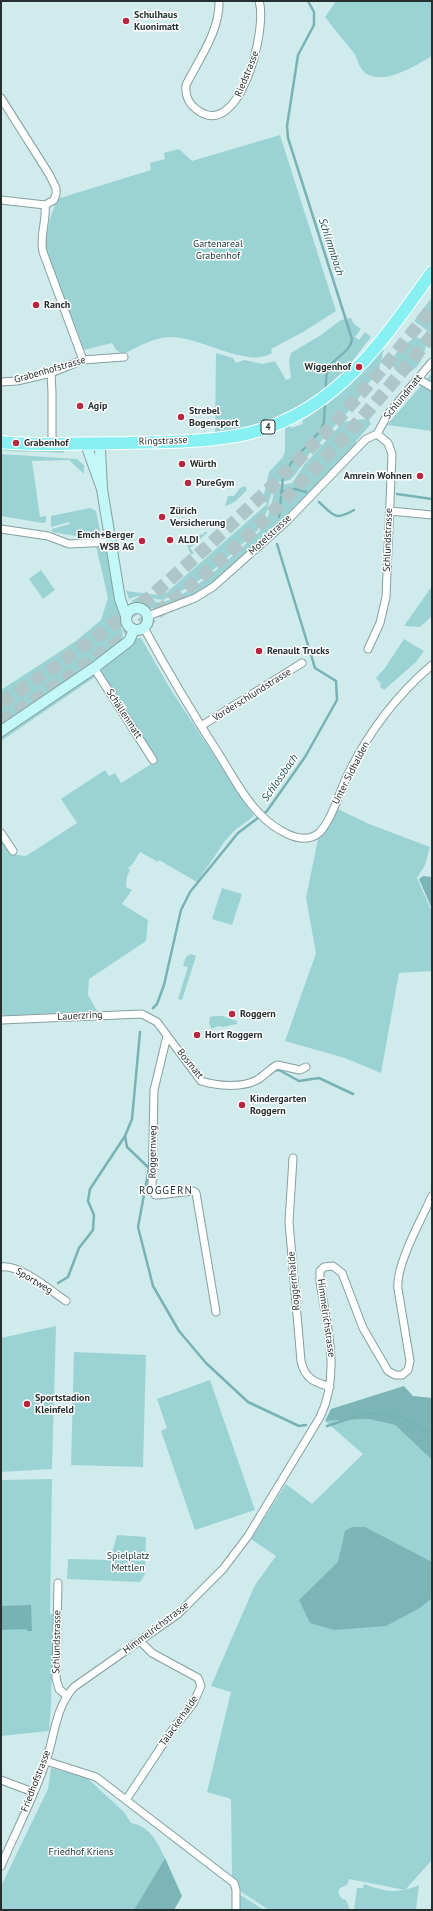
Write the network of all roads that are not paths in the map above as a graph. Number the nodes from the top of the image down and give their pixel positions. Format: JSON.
{"nodes":[{"id":1,"x":219,"y":1,"type":"edge"},
{"id":2,"x":259,"y":1,"type":"edge"},
{"id":3,"x":1,"y":98,"type":"edge"},
{"id":4,"x":1,"y":200,"type":"edge"},
{"id":5,"x":45,"y":205,"type":"junction"},
{"id":6,"x":432,"y":272,"type":"edge"},
{"id":7,"x":124,"y":357,"type":"dead end"},
{"id":8,"x":83,"y":360,"type":"junction"},
{"id":9,"x":432,"y":362,"type":"edge"},
{"id":10,"x":50,"y":372,"type":"junction"},
{"id":11,"x":418,"y":379,"type":"junction"},
{"id":12,"x":1,"y":382,"type":"edge"},
{"id":13,"x":432,"y":387,"type":"edge"},
{"id":14,"x":377,"y":434,"type":"junction"},
{"id":15,"x":1,"y":442,"type":"edge"},
{"id":16,"x":94,"y":443,"type":"junction"},
{"id":17,"x":52,"y":444,"type":"junction"},
{"id":18,"x":390,"y":511,"type":"junction"},
{"id":19,"x":432,"y":515,"type":"edge"},
{"id":20,"x":1,"y":529,"type":"edge"},
{"id":21,"x":112,"y":542,"type":"junction"},
{"id":22,"x":130,"y":612,"type":"junction"},
{"id":23,"x":148,"y":616,"type":"junction"},
{"id":24,"x":139,"y":629,"type":"junction"},
{"id":25,"x":368,"y":649,"type":"dead end"},
{"id":26,"x":302,"y":664,"type":"dead end"},
{"id":27,"x":432,"y":665,"type":"edge"},
{"id":28,"x":94,"y":668,"type":"junction"},
{"id":29,"x":202,"y":726,"type":"junction"},
{"id":30,"x":1,"y":731,"type":"edge"},
{"id":31,"x":153,"y":760,"type":"dead end"},
{"id":32,"x":261,"y":816,"type":"joint"},
{"id":33,"x":1,"y":833,"type":"edge"},
{"id":34,"x":13,"y":851,"type":"dead end"},
{"id":35,"x":1,"y":1020,"type":"edge"},
{"id":36,"x":167,"y":1036,"type":"junction"},
{"id":37,"x":306,"y":1067,"type":"dead end"},
{"id":38,"x":293,"y":1158,"type":"dead end"},
{"id":39,"x":432,"y":1196,"type":"edge"},
{"id":40,"x":1,"y":1267,"type":"edge"},
{"id":41,"x":66,"y":1300,"type":"dead end"},
{"id":42,"x":216,"y":1312,"type":"dead end"},
{"id":43,"x":330,"y":1387,"type":"junction"},
{"id":44,"x":58,"y":1583,"type":"dead end"},
{"id":45,"x":140,"y":1641,"type":"junction"},
{"id":46,"x":67,"y":1696,"type":"junction"},
{"id":47,"x":46,"y":1761,"type":"junction"},
{"id":48,"x":1,"y":1780,"type":"edge"},
{"id":49,"x":33,"y":1792,"type":"junction"},
{"id":50,"x":126,"y":1800,"type":"junction"},
{"id":51,"x":1,"y":1866,"type":"edge"},
{"id":52,"x":236,"y":1910,"type":"edge"}],
"edges":[{"from":1,"to":2,"type":"street","name":"Riedstrasse"},
{"from":3,"to":5,"type":"street"},
{"from":4,"to":5,"type":"street"},
{"from":5,"to":8,"type":"street"},
{"from":6,"to":16,"type":"main road","name":"Ringstrasse","number":"4"},
{"from":7,"to":8,"type":"street","name":"Grabenhofstrasse"},
{"from":8,"to":10,"type":"street","name":"Grabenhofstrasse"},
{"from":9,"to":11,"type":"street","name":"Schlundmatt"},
{"from":10,"to":12,"type":"street","name":"Grabenhofstrasse"},
{"from":10,"to":17,"type":"street"},
{"from":11,"to":13,"type":"street"},
{"from":11,"to":14,"type":"street","name":"Schlundmatt"},
{"from":14,"to":18,"type":"street","name":"Schlundstrasse"},
{"from":14,"to":23,"type":"street","name":"Motelstrasse"},
{"from":15,"to":17,"type":"main road","name":"Ringstrasse","number":"4"},
{"from":16,"to":17,"type":"main road","name":"Ringstrasse","number":"4"},
{"from":16,"to":21,"type":"street"},
{"from":18,"to":19,"type":"street"},
{"from":18,"to":25,"type":"street","name":"Schlundstrasse"},
{"from":20,"to":21,"type":"street"},
{"from":21,"to":22,"type":"street"},
{"from":22,"to":23,"type":"street"},
{"from":22,"to":24,"type":"street"},
{"from":23,"to":24,"type":"street"},
{"from":24,"to":28,"type":"street"},
{"from":24,"to":29,"type":"street","name":"Vorderschlundstrasse"},
{"from":26,"to":29,"type":"street","name":"Vorderschlundstrasse"},
{"from":27,"to":32,"type":"street","name":"Unter Sidhalden"},
{"from":28,"to":30,"type":"street"},
{"from":28,"to":31,"type":"street","name":"Schällenmatt"},
{"from":29,"to":32,"type":"street","name":"Vorderschlundstrasse"},
{"from":33,"to":34,"type":"street"},
{"from":35,"to":36,"type":"street","name":"Lauerzring"},
{"from":36,"to":37,"type":"street","name":"Bosmatt"},
{"from":36,"to":42,"type":"street","name":"Roggernweg"},
{"from":38,"to":43,"type":"street","name":"Roggernhalde"},
{"from":39,"to":43,"type":"street","name":"Himmelrichstrasse"},
{"from":40,"to":41,"type":"street","name":"Sportweg"},
{"from":43,"to":45,"type":"street","name":"Himmelrichstrasse"},
{"from":44,"to":46,"type":"street","name":"Schlundstrasse"},
{"from":45,"to":46,"type":"street","name":"Himmelrichstrasse"},
{"from":45,"to":50,"type":"street","name":"Talackerhalde"},
{"from":46,"to":47,"type":"street","name":"Friedhofstrasse"},
{"from":47,"to":49,"type":"street","name":"Friedhofstrasse"},
{"from":47,"to":50,"type":"street"},
{"from":48,"to":49,"type":"street"},
{"from":49,"to":51,"type":"street","name":"Friedhofstrasse"},
{"from":50,"to":52,"type":"street"}]}
